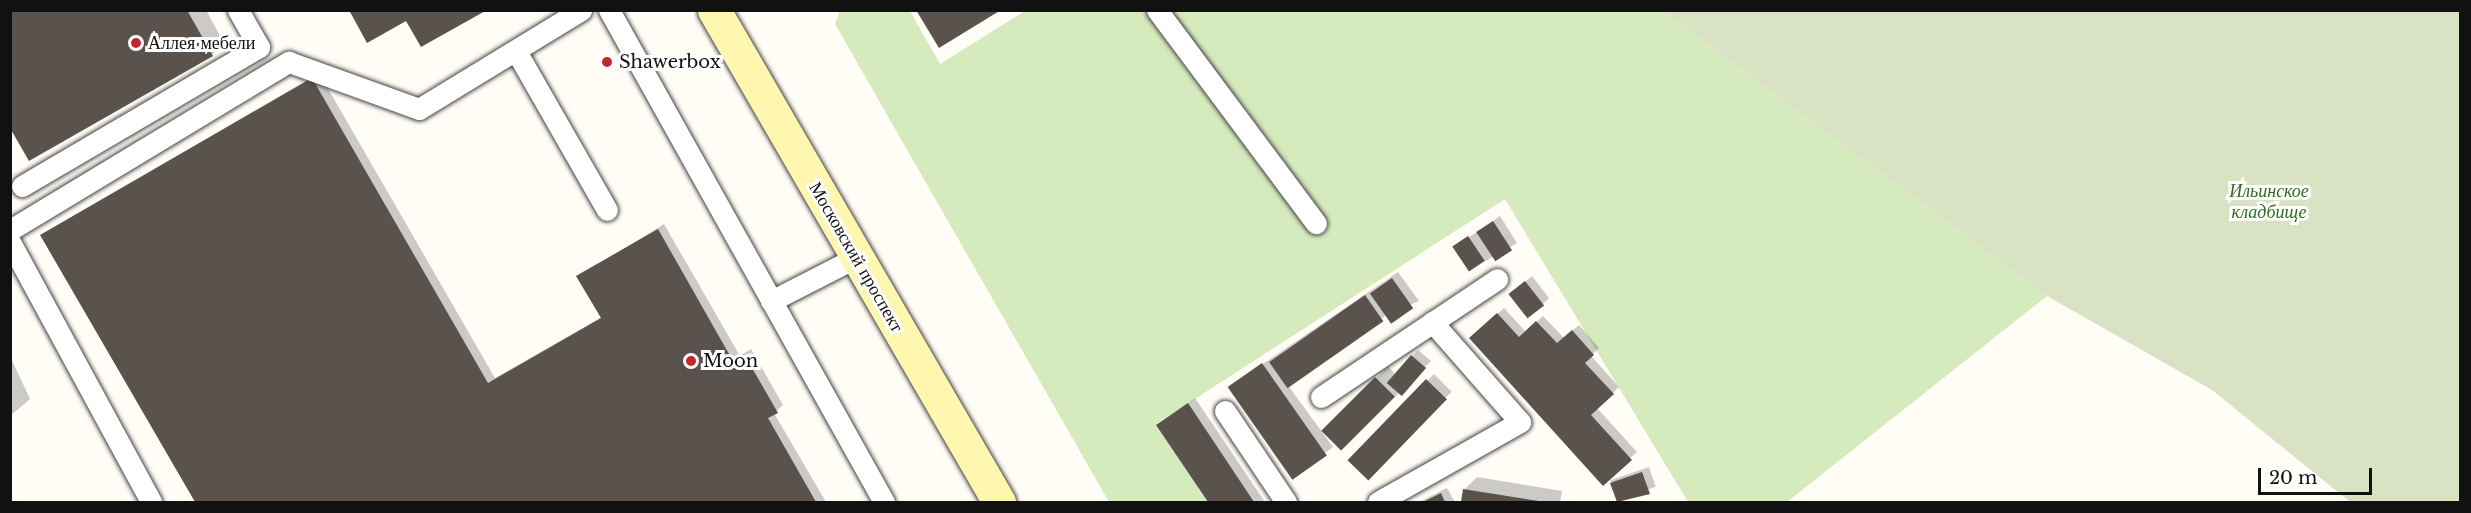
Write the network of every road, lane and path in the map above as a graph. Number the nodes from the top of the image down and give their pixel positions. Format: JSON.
{"nodes":[{"id":1,"x":238,"y":10,"type":"edge"},
{"id":2,"x":581,"y":10,"type":"edge"},
{"id":3,"x":609,"y":10,"type":"edge"},
{"id":4,"x":714,"y":10,"type":"edge"},
{"id":5,"x":1157,"y":10,"type":"edge"},
{"id":6,"x":259,"y":47,"type":"junction"},
{"id":7,"x":516,"y":51,"type":"junction"},
{"id":8,"x":289,"y":62,"type":"junction"},
{"id":9,"x":22,"y":186,"type":"dead end"},
{"id":10,"x":607,"y":210,"type":"dead end"},
{"id":11,"x":1316,"y":223,"type":"dead end"},
{"id":12,"x":10,"y":230,"type":"edge"},
{"id":13,"x":10,"y":242,"type":"edge"},
{"id":14,"x":856,"y":257,"type":"junction"},
{"id":15,"x":1497,"y":279,"type":"dead end"},
{"id":16,"x":771,"y":301,"type":"junction"},
{"id":17,"x":1432,"y":322,"type":"junction"},
{"id":18,"x":1321,"y":397,"type":"dead end"},
{"id":19,"x":1225,"y":411,"type":"dead end"},
{"id":20,"x":151,"y":502,"type":"edge"},
{"id":21,"x":884,"y":502,"type":"edge"},
{"id":22,"x":999,"y":502,"type":"edge"},
{"id":23,"x":1286,"y":502,"type":"edge"},
{"id":24,"x":1378,"y":502,"type":"edge"}],
"edges":[{"from":1,"to":6,"type":"lane"},
{"from":2,"to":7,"type":"lane"},
{"from":3,"to":16,"type":"lane"},
{"from":4,"to":14,"type":"main road","name":"Московский проспект"},
{"from":5,"to":11,"type":"lane"},
{"from":6,"to":8,"type":"lane"},
{"from":6,"to":9,"type":"lane"},
{"from":7,"to":8,"type":"lane"},
{"from":7,"to":10,"type":"lane"},
{"from":8,"to":12,"type":"lane"},
{"from":13,"to":20,"type":"lane"},
{"from":14,"to":16,"type":"lane"},
{"from":14,"to":22,"type":"main road","name":"Московский проспект"},
{"from":15,"to":17,"type":"lane"},
{"from":16,"to":21,"type":"lane"},
{"from":17,"to":18,"type":"lane"},
{"from":17,"to":24,"type":"lane"},
{"from":19,"to":23,"type":"lane"}]}
